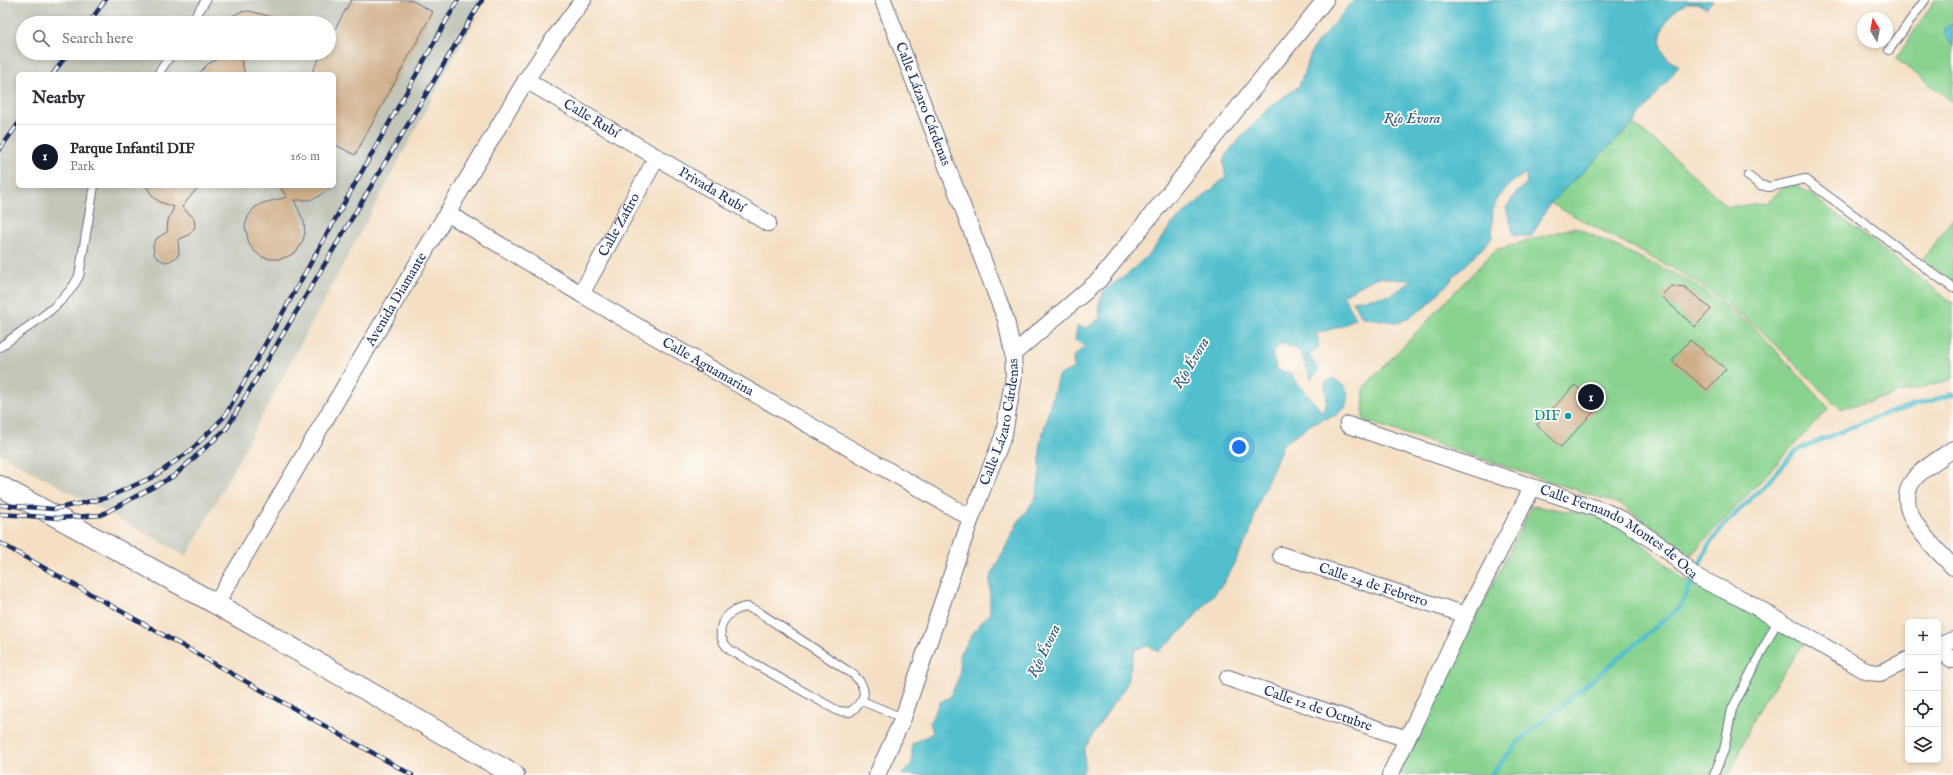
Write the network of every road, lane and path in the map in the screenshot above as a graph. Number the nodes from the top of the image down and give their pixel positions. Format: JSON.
{"nodes":[{"id":1,"x":206,"y":0,"type":"edge"},
{"id":2,"x":583,"y":0,"type":"edge"},
{"id":3,"x":883,"y":0,"type":"edge"},
{"id":4,"x":1324,"y":0,"type":"edge"},
{"id":5,"x":1925,"y":0,"type":"edge"},
{"id":6,"x":196,"y":16,"type":"edge"},
{"id":7,"x":1889,"y":50,"type":"dead end"},
{"id":8,"x":167,"y":60,"type":"edge"},
{"id":9,"x":159,"y":72,"type":"edge"},
{"id":10,"x":526,"y":80,"type":"junction"},
{"id":11,"x":657,"y":157,"type":"junction"},
{"id":12,"x":1748,"y":176,"type":"dead end"},
{"id":13,"x":94,"y":188,"type":"edge"},
{"id":14,"x":447,"y":213,"type":"junction"},
{"id":15,"x":768,"y":223,"type":"dead end"},
{"id":16,"x":1953,"y":288,"type":"edge"},
{"id":17,"x":581,"y":294,"type":"junction"},
{"id":18,"x":0,"y":347,"type":"edge"},
{"id":19,"x":1013,"y":354,"type":"junction"},
{"id":20,"x":1348,"y":425,"type":"dead end"},
{"id":21,"x":1953,"y":449,"type":"edge"},
{"id":22,"x":0,"y":486,"type":"edge"},
{"id":23,"x":1532,"y":488,"type":"junction"},
{"id":24,"x":971,"y":518,"type":"junction"},
{"id":25,"x":1281,"y":555,"type":"dead end"},
{"id":26,"x":1953,"y":567,"type":"edge"},
{"id":27,"x":216,"y":604,"type":"junction"},
{"id":28,"x":1466,"y":615,"type":"junction"},
{"id":29,"x":1778,"y":620,"type":"junction"},
{"id":30,"x":1953,"y":640,"type":"edge"},
{"id":31,"x":1941,"y":645,"type":"edge"},
{"id":32,"x":1941,"y":652,"type":"edge"},
{"id":33,"x":1953,"y":660,"type":"edge"},
{"id":34,"x":1905,"y":661,"type":"edge"},
{"id":35,"x":1228,"y":678,"type":"dead end"},
{"id":36,"x":862,"y":701,"type":"junction"},
{"id":37,"x":903,"y":718,"type":"junction"},
{"id":38,"x":1407,"y":739,"type":"junction"},
{"id":39,"x":514,"y":775,"type":"edge"},
{"id":40,"x":877,"y":775,"type":"edge"},
{"id":41,"x":1390,"y":775,"type":"edge"},
{"id":42,"x":1714,"y":775,"type":"edge"}],
"edges":[{"from":1,"to":6,"type":"lane"},
{"from":2,"to":10,"type":"street","name":"Avenida Diamante"},
{"from":3,"to":19,"type":"street","name":"Calle Lázaro Cárdenas"},
{"from":4,"to":19,"type":"street"},
{"from":5,"to":7,"type":"lane"},
{"from":8,"to":9,"type":"lane"},
{"from":10,"to":11,"type":"street","name":"Calle Rubí"},
{"from":10,"to":14,"type":"street","name":"Avenida Diamante"},
{"from":11,"to":15,"type":"street","name":"Privada Rubí"},
{"from":11,"to":17,"type":"street","name":"Calle Zafiro"},
{"from":12,"to":16,"type":"lane"},
{"from":13,"to":18,"type":"lane"},
{"from":14,"to":17,"type":"street","name":"Calle Aguamarina"},
{"from":14,"to":27,"type":"street","name":"Avenida Diamante"},
{"from":17,"to":24,"type":"street","name":"Calle Aguamarina"},
{"from":19,"to":24,"type":"street","name":"Calle Lázaro Cárdenas"},
{"from":20,"to":23,"type":"street","name":"Calle Fernando Montes de Oca"},
{"from":21,"to":26,"type":"street"},
{"from":22,"to":27,"type":"street"},
{"from":23,"to":28,"type":"street"},
{"from":23,"to":29,"type":"street","name":"Calle Fernando Montes de Oca"},
{"from":24,"to":37,"type":"street","name":"Calle Lázaro Cárdenas"},
{"from":25,"to":28,"type":"street","name":"Calle 24 de Febrero"},
{"from":27,"to":39,"type":"street"},
{"from":28,"to":38,"type":"street"},
{"from":29,"to":34,"type":"street","name":"Calle Fernando Montes de Oca"},
{"from":29,"to":42,"type":"lane"},
{"from":30,"to":31,"type":"street"},
{"from":32,"to":33,"type":"street"},
{"from":35,"to":38,"type":"street","name":"Calle 12 de Octubre"},
{"from":36,"to":36,"type":"lane"},
{"from":36,"to":37,"type":"lane"},
{"from":37,"to":40,"type":"street","name":"Calle Lázaro Cárdenas"},
{"from":38,"to":41,"type":"street"}]}
